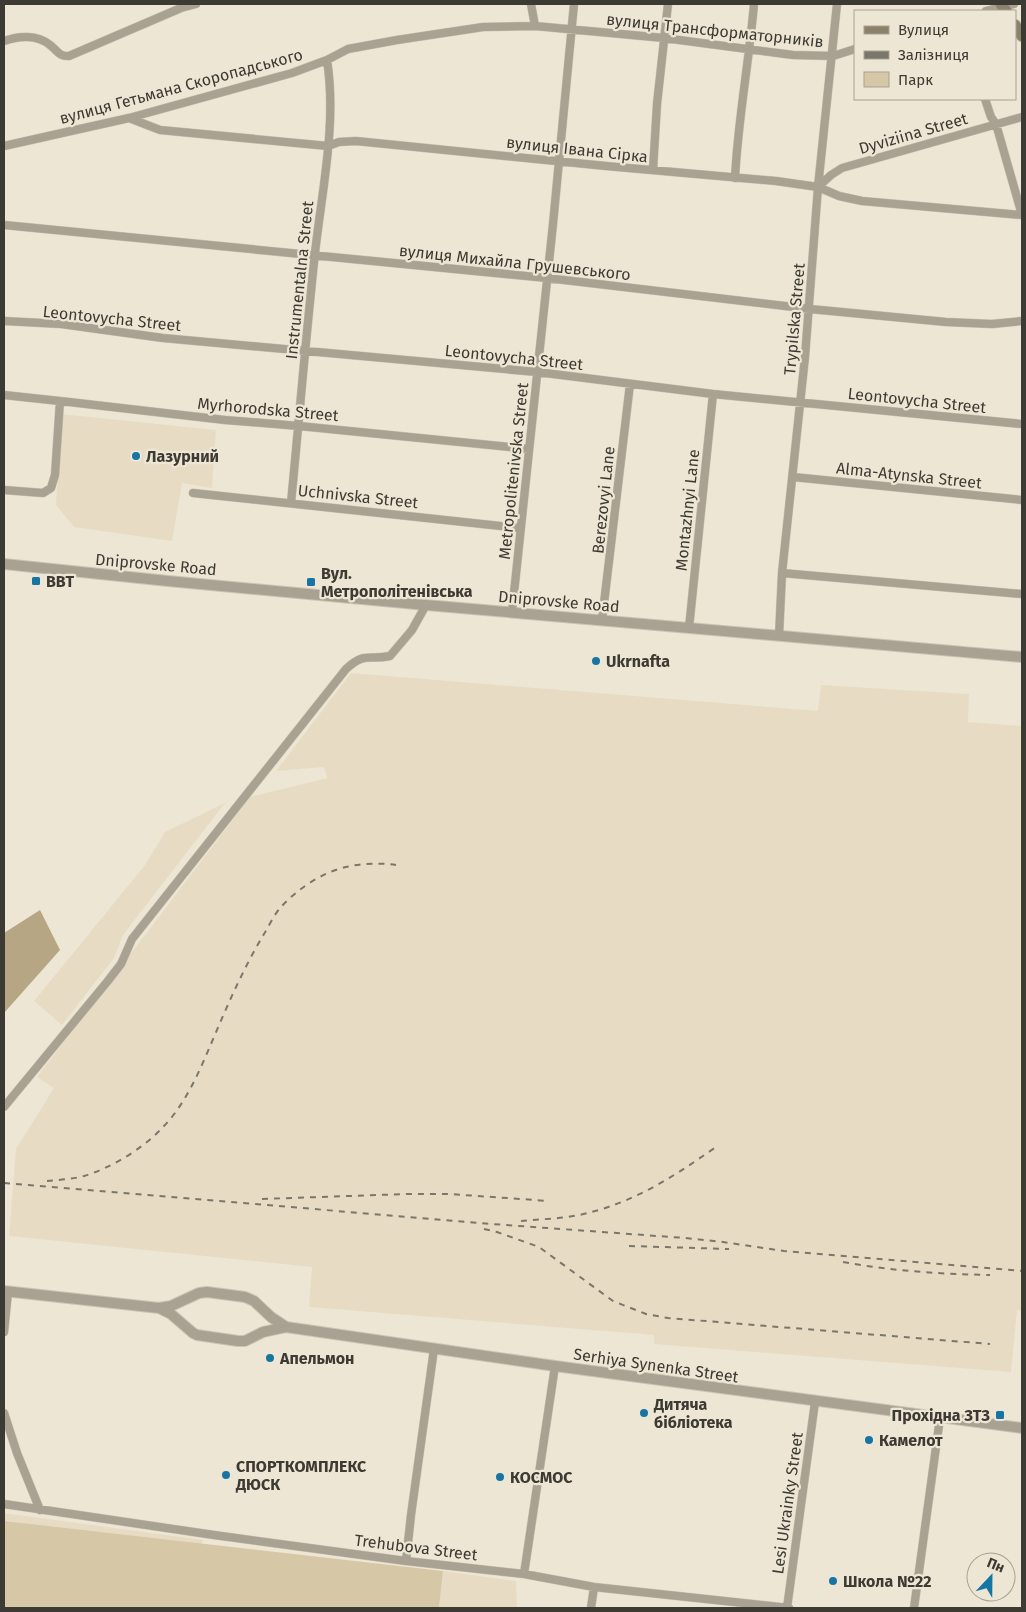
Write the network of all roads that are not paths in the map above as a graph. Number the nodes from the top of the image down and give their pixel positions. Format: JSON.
{"nodes":[{"id":1,"x":196,"y":4,"type":"edge"},
{"id":2,"x":531,"y":4,"type":"edge"},
{"id":3,"x":574,"y":4,"type":"edge"},
{"id":4,"x":668,"y":4,"type":"edge"},
{"id":5,"x":754,"y":4,"type":"edge"},
{"id":6,"x":837,"y":4,"type":"edge"},
{"id":7,"x":1006,"y":6,"type":"edge"},
{"id":8,"x":990,"y":10,"type":"edge"},
{"id":9,"x":535,"y":26,"type":"junction"},
{"id":10,"x":571,"y":29,"type":"junction"},
{"id":11,"x":664,"y":38,"type":"junction"},
{"id":12,"x":4,"y":41,"type":"edge"},
{"id":13,"x":854,"y":49,"type":"edge"},
{"id":14,"x":748,"y":50,"type":"junction"},
{"id":15,"x":833,"y":56,"type":"junction"},
{"id":16,"x":327,"y":60,"type":"junction"},
{"id":17,"x":985,"y":100,"type":"edge"},
{"id":18,"x":1022,"y":117,"type":"edge"},
{"id":19,"x":129,"y":118,"type":"junction"},
{"id":20,"x":996,"y":124,"type":"junction"},
{"id":21,"x":4,"y":146,"type":"edge"},
{"id":22,"x":328,"y":146,"type":"junction"},
{"id":23,"x":559,"y":161,"type":"junction"},
{"id":24,"x":653,"y":170,"type":"junction"},
{"id":25,"x":735,"y":178,"type":"junction"},
{"id":26,"x":818,"y":187,"type":"junction"},
{"id":27,"x":1022,"y":215,"type":"edge"},
{"id":28,"x":4,"y":224,"type":"edge"},
{"id":29,"x":315,"y":255,"type":"junction"},
{"id":30,"x":547,"y":278,"type":"junction"},
{"id":31,"x":810,"y":309,"type":"junction"},
{"id":32,"x":4,"y":321,"type":"edge"},
{"id":33,"x":1022,"y":321,"type":"edge"},
{"id":34,"x":305,"y":350,"type":"junction"},
{"id":35,"x":536,"y":372,"type":"junction"},
{"id":36,"x":630,"y":384,"type":"junction"},
{"id":37,"x":713,"y":394,"type":"junction"},
{"id":38,"x":4,"y":396,"type":"edge"},
{"id":39,"x":60,"y":401,"type":"junction"},
{"id":40,"x":800,"y":402,"type":"junction"},
{"id":41,"x":1022,"y":424,"type":"edge"},
{"id":42,"x":299,"y":426,"type":"junction"},
{"id":43,"x":529,"y":450,"type":"junction"},
{"id":44,"x":793,"y":477,"type":"junction"},
{"id":45,"x":4,"y":490,"type":"edge"},
{"id":46,"x":193,"y":493,"type":"dead end"},
{"id":47,"x":1022,"y":500,"type":"edge"},
{"id":48,"x":291,"y":503,"type":"junction"},
{"id":49,"x":520,"y":528,"type":"junction"},
{"id":50,"x":4,"y":564,"type":"edge"},
{"id":51,"x":782,"y":573,"type":"junction"},
{"id":52,"x":1022,"y":594,"type":"edge"},
{"id":53,"x":426,"y":605,"type":"junction"},
{"id":54,"x":512,"y":612,"type":"junction"},
{"id":55,"x":602,"y":620,"type":"junction"},
{"id":56,"x":689,"y":628,"type":"junction"},
{"id":57,"x":778,"y":636,"type":"junction"},
{"id":58,"x":1022,"y":657,"type":"edge"},
{"id":59,"x":4,"y":1106,"type":"edge"},
{"id":60,"x":6,"y":1292,"type":"edge"},
{"id":61,"x":159,"y":1308,"type":"junction"},
{"id":62,"x":286,"y":1327,"type":"junction"},
{"id":63,"x":4,"y":1332,"type":"edge"},
{"id":64,"x":434,"y":1349,"type":"junction"},
{"id":65,"x":556,"y":1366,"type":"junction"},
{"id":66,"x":816,"y":1402,"type":"junction"},
{"id":67,"x":4,"y":1413,"type":"edge"},
{"id":68,"x":940,"y":1418,"type":"junction"},
{"id":69,"x":1022,"y":1428,"type":"edge"},
{"id":70,"x":4,"y":1504,"type":"edge"},
{"id":71,"x":40,"y":1510,"type":"junction"},
{"id":72,"x":406,"y":1560,"type":"junction"},
{"id":73,"x":524,"y":1574,"type":"junction"},
{"id":74,"x":594,"y":1587,"type":"junction"},
{"id":75,"x":590,"y":1608,"type":"edge"},
{"id":76,"x":788,"y":1608,"type":"edge"},
{"id":77,"x":914,"y":1608,"type":"edge"}],
"edges":[{"from":1,"to":12,"type":"street"},
{"from":2,"to":9,"type":"street"},
{"from":3,"to":10,"type":"street","name":"Metropolitenivska Street"},
{"from":4,"to":11,"type":"street"},
{"from":5,"to":14,"type":"street"},
{"from":6,"to":15,"type":"street","name":"Trypilska Street"},
{"from":7,"to":8,"type":"street"},
{"from":9,"to":10,"type":"street","name":"вулиця Гетьмана Скоропадського"},
{"from":9,"to":16,"type":"street","name":"вулиця Гетьмана Скоропадського"},
{"from":10,"to":11,"type":"street","name":"вулиця Трансформаторників"},
{"from":10,"to":23,"type":"street","name":"Metropolitenivska Street"},
{"from":11,"to":14,"type":"street","name":"вулиця Трансформаторників"},
{"from":11,"to":24,"type":"street"},
{"from":13,"to":15,"type":"street","name":"вулиця Трансформаторників"},
{"from":14,"to":15,"type":"street","name":"вулиця Трансформаторників"},
{"from":14,"to":25,"type":"street"},
{"from":15,"to":26,"type":"street","name":"Trypilska Street"},
{"from":16,"to":19,"type":"street","name":"вулиця Гетьмана Скоропадського"},
{"from":16,"to":22,"type":"street","name":"Instrumentalna Street"},
{"from":17,"to":20,"type":"street"},
{"from":18,"to":20,"type":"street","name":"Dyviziina Street"},
{"from":19,"to":21,"type":"street","name":"вулиця Гетьмана Скоропадського"},
{"from":19,"to":22,"type":"street","name":"вулиця Івана Сірка"},
{"from":20,"to":26,"type":"street","name":"Dyviziina Street"},
{"from":20,"to":27,"type":"street"},
{"from":22,"to":23,"type":"street","name":"вулиця Івана Сірка"},
{"from":22,"to":29,"type":"street","name":"Instrumentalna Street"},
{"from":23,"to":24,"type":"street","name":"вулиця Івана Сірка"},
{"from":23,"to":30,"type":"street","name":"Metropolitenivska Street"},
{"from":24,"to":25,"type":"street","name":"вулиця Івана Сірка"},
{"from":25,"to":26,"type":"street","name":"вулиця Івана Сірка"},
{"from":26,"to":27,"type":"street","name":"вулиця Івана Сірка"},
{"from":26,"to":31,"type":"street","name":"Trypilska Street"},
{"from":28,"to":29,"type":"street","name":"вулиця Михайла Грушевського"},
{"from":29,"to":30,"type":"street","name":"вулиця Михайла Грушевського"},
{"from":29,"to":34,"type":"street","name":"Instrumentalna Street"},
{"from":30,"to":31,"type":"street","name":"вулиця Михайла Грушевського"},
{"from":30,"to":35,"type":"street","name":"Metropolitenivska Street"},
{"from":31,"to":33,"type":"street","name":"вулиця Михайла Грушевського"},
{"from":31,"to":40,"type":"street","name":"Trypilska Street"},
{"from":32,"to":34,"type":"street","name":"Leontovycha Street"},
{"from":34,"to":35,"type":"street","name":"Leontovycha Street"},
{"from":34,"to":42,"type":"street","name":"Instrumentalna Street"},
{"from":35,"to":36,"type":"street","name":"Leontovycha Street"},
{"from":35,"to":43,"type":"street","name":"Metropolitenivska Street"},
{"from":36,"to":37,"type":"street","name":"Leontovycha Street"},
{"from":36,"to":55,"type":"street","name":"Berezovyi Lane"},
{"from":37,"to":40,"type":"street","name":"Leontovycha Street"},
{"from":37,"to":56,"type":"street","name":"Montazhnyi Lane"},
{"from":38,"to":39,"type":"street","name":"Myrhorodska Street"},
{"from":39,"to":42,"type":"street","name":"Myrhorodska Street"},
{"from":39,"to":45,"type":"street"},
{"from":40,"to":41,"type":"street","name":"Leontovycha Street"},
{"from":40,"to":44,"type":"street","name":"Trypilska Street"},
{"from":42,"to":43,"type":"street","name":"Myrhorodska Street"},
{"from":42,"to":48,"type":"street","name":"Instrumentalna Street"},
{"from":43,"to":49,"type":"street","name":"Metropolitenivska Street"},
{"from":44,"to":47,"type":"street","name":"Alma-Atynska Street"},
{"from":44,"to":51,"type":"street","name":"Trypilska Street"},
{"from":46,"to":48,"type":"street","name":"Uchnivska Street"},
{"from":48,"to":49,"type":"street","name":"Uchnivska Street"},
{"from":49,"to":54,"type":"street","name":"Metropolitenivska Street"},
{"from":50,"to":53,"type":"street","name":"Dniprovske Road"},
{"from":51,"to":52,"type":"street"},
{"from":51,"to":57,"type":"street","name":"Trypilska Street"},
{"from":53,"to":54,"type":"street","name":"Dniprovske Road"},
{"from":53,"to":59,"type":"street"},
{"from":54,"to":55,"type":"street","name":"Dniprovske Road"},
{"from":55,"to":56,"type":"street","name":"Dniprovske Road"},
{"from":56,"to":57,"type":"street","name":"Dniprovske Road"},
{"from":57,"to":58,"type":"street","name":"Dniprovske Road"},
{"from":60,"to":61,"type":"street","name":"Serhiya Synenka Street"},
{"from":60,"to":63,"type":"street"},
{"from":61,"to":62,"type":"street","name":"Serhiya Synenka Street"},
{"from":61,"to":62,"type":"street","name":"Serhiya Synenka Street"},
{"from":62,"to":64,"type":"street","name":"Serhiya Synenka Street"},
{"from":64,"to":65,"type":"street","name":"Serhiya Synenka Street"},
{"from":64,"to":72,"type":"street"},
{"from":65,"to":66,"type":"street","name":"Serhiya Synenka Street"},
{"from":65,"to":73,"type":"street"},
{"from":66,"to":68,"type":"street","name":"Serhiya Synenka Street"},
{"from":66,"to":76,"type":"street","name":"Lesi Ukrainky Street"},
{"from":67,"to":71,"type":"street"},
{"from":68,"to":69,"type":"street","name":"Serhiya Synenka Street"},
{"from":68,"to":77,"type":"street"},
{"from":70,"to":71,"type":"street","name":"Trehubova Street"},
{"from":71,"to":72,"type":"street","name":"Trehubova Street"},
{"from":72,"to":73,"type":"street","name":"Trehubova Street"},
{"from":73,"to":74,"type":"street","name":"Trehubova Street"},
{"from":74,"to":75,"type":"street"},
{"from":74,"to":76,"type":"street","name":"Trehubova Street"}]}
